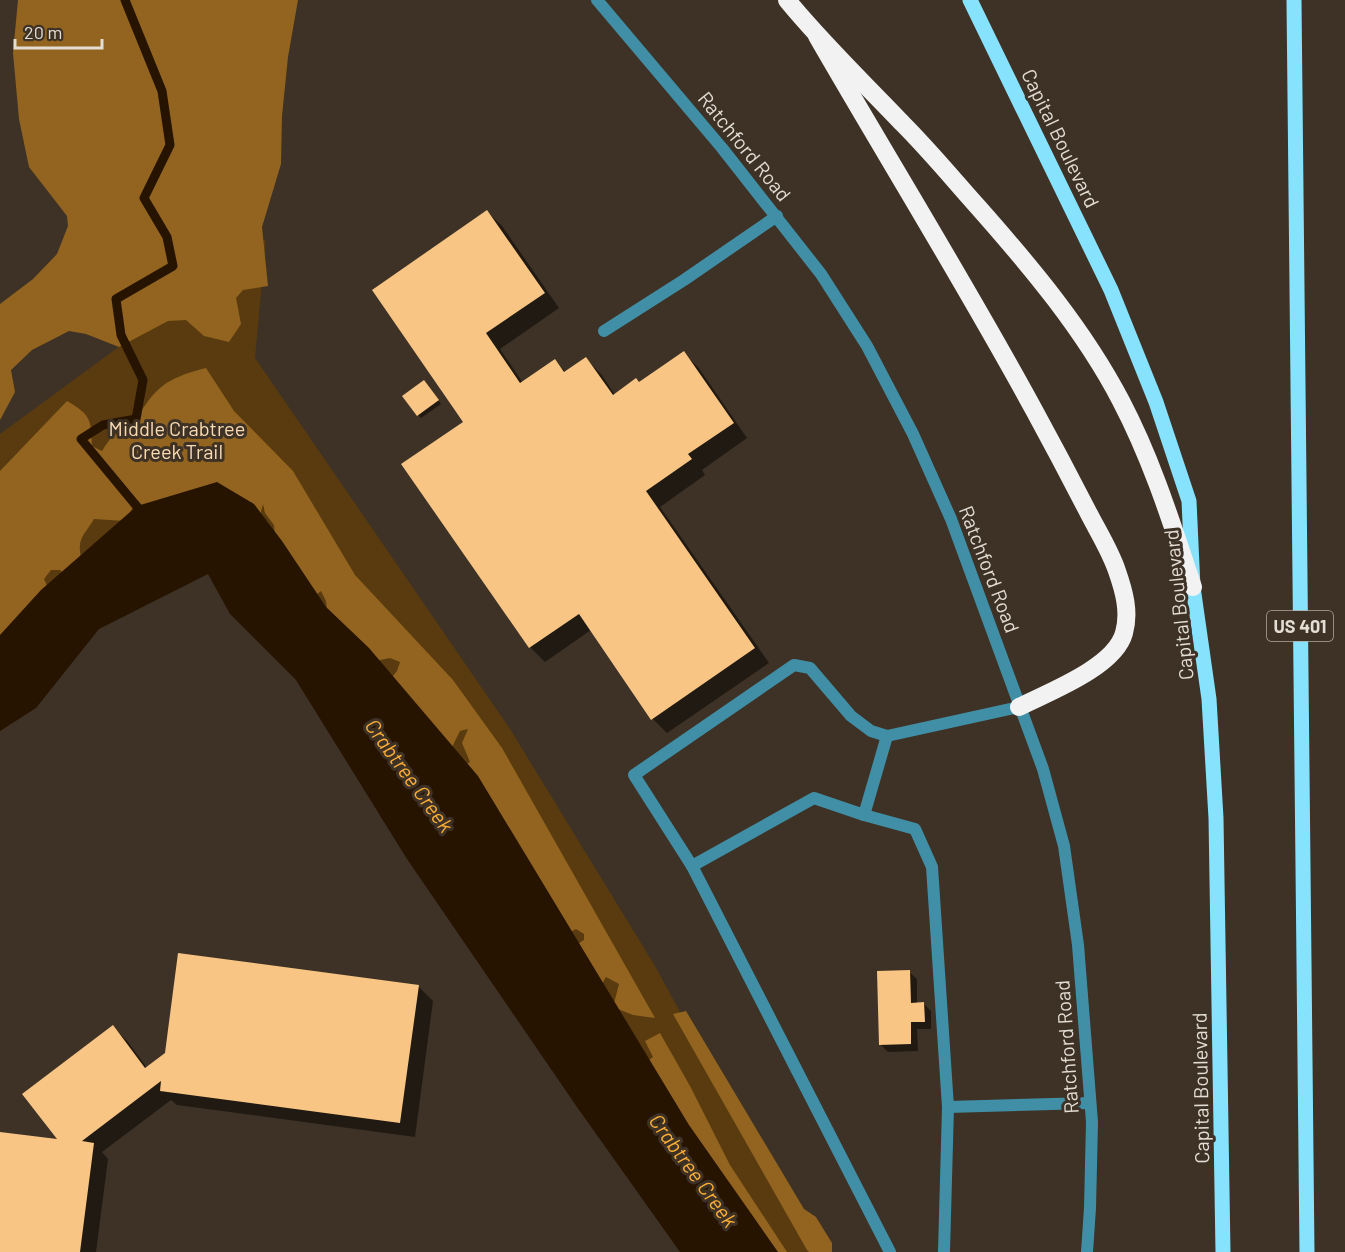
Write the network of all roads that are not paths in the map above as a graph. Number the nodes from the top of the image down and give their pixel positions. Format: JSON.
{"nodes":[{"id":1,"x":597,"y":0,"type":"edge"},
{"id":2,"x":787,"y":0,"type":"edge"},
{"id":3,"x":970,"y":0,"type":"edge"},
{"id":4,"x":1294,"y":0,"type":"edge"},
{"id":5,"x":817,"y":36,"type":"junction"},
{"id":6,"x":777,"y":216,"type":"junction"},
{"id":7,"x":604,"y":331,"type":"dead end"},
{"id":8,"x":1193,"y":587,"type":"junction"},
{"id":9,"x":1019,"y":707,"type":"junction"},
{"id":10,"x":887,"y":736,"type":"junction"},
{"id":11,"x":864,"y":815,"type":"junction"},
{"id":12,"x":692,"y":866,"type":"junction"},
{"id":13,"x":1090,"y":1103,"type":"junction"},
{"id":14,"x":948,"y":1107,"type":"junction"},
{"id":15,"x":890,"y":1252,"type":"edge"},
{"id":16,"x":944,"y":1252,"type":"edge"},
{"id":17,"x":1087,"y":1252,"type":"edge"},
{"id":18,"x":1223,"y":1252,"type":"edge"},
{"id":19,"x":1307,"y":1252,"type":"edge"}],
"edges":[{"from":1,"to":6,"type":"street","name":"Ratchford Road"},
{"from":2,"to":5,"type":"highway"},
{"from":3,"to":8,"type":"main road","name":"Capital Boulevard"},
{"from":4,"to":19,"type":"main road","number":"US 401"},
{"from":5,"to":8,"type":"highway"},
{"from":5,"to":9,"type":"highway"},
{"from":6,"to":7,"type":"street"},
{"from":6,"to":9,"type":"street","name":"Ratchford Road"},
{"from":8,"to":18,"type":"main road","name":"Capital Boulevard"},
{"from":9,"to":10,"type":"street"},
{"from":9,"to":13,"type":"street","name":"Ratchford Road"},
{"from":10,"to":11,"type":"street"},
{"from":10,"to":12,"type":"street"},
{"from":11,"to":12,"type":"street"},
{"from":11,"to":14,"type":"street"},
{"from":12,"to":15,"type":"street"},
{"from":13,"to":14,"type":"street"},
{"from":13,"to":17,"type":"street","name":"Ratchford Road"},
{"from":14,"to":16,"type":"street"}]}
